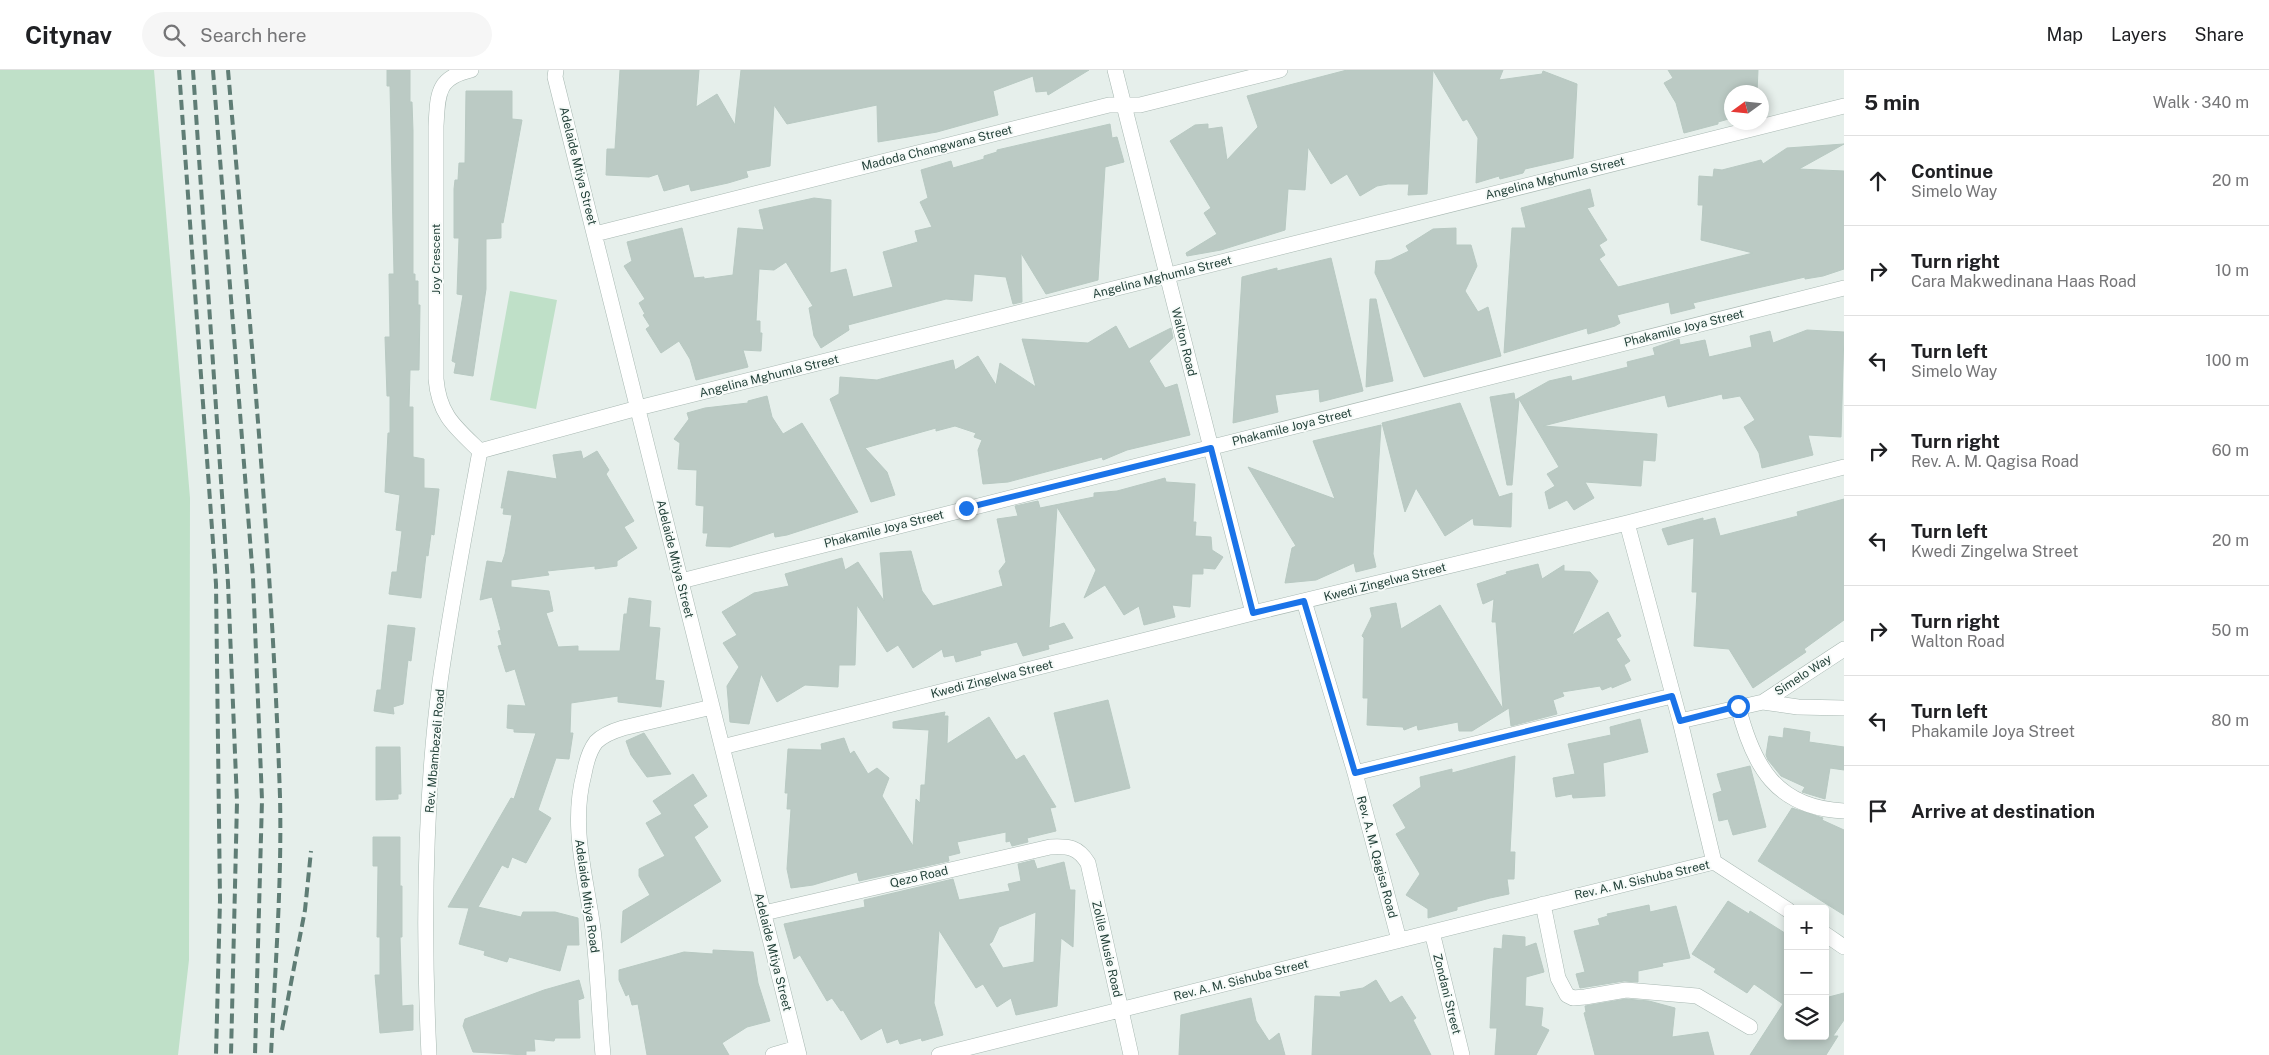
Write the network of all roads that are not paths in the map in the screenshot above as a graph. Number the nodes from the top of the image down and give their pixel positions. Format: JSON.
{"nodes":[{"id":1,"x":471,"y":70,"type":"edge"},
{"id":2,"x":556,"y":70,"type":"edge"},
{"id":3,"x":1115,"y":70,"type":"edge"},
{"id":4,"x":1280,"y":70,"type":"edge"},
{"id":5,"x":1124,"y":105,"type":"junction"},
{"id":6,"x":1844,"y":106,"type":"edge"},
{"id":7,"x":595,"y":234,"type":"junction"},
{"id":8,"x":1167,"y":276,"type":"junction"},
{"id":9,"x":1844,"y":288,"type":"edge"},
{"id":10,"x":638,"y":408,"type":"junction"},
{"id":11,"x":1211,"y":448,"type":"junction"},
{"id":12,"x":480,"y":451,"type":"junction"},
{"id":13,"x":1844,"y":467,"type":"edge"},
{"id":14,"x":1627,"y":523,"type":"junction"},
{"id":15,"x":681,"y":581,"type":"junction"},
{"id":16,"x":1304,"y":601,"type":"junction"},
{"id":17,"x":1253,"y":613,"type":"junction"},
{"id":18,"x":1844,"y":649,"type":"edge"},
{"id":19,"x":1672,"y":696,"type":"junction"},
{"id":20,"x":1763,"y":702,"type":"junction"},
{"id":21,"x":1738,"y":706,"type":"junction"},
{"id":22,"x":712,"y":707,"type":"junction"},
{"id":23,"x":1844,"y":708,"type":"edge"},
{"id":24,"x":1680,"y":721,"type":"junction"},
{"id":25,"x":722,"y":747,"type":"junction"},
{"id":26,"x":1355,"y":773,"type":"junction"},
{"id":27,"x":1844,"y":811,"type":"edge"},
{"id":28,"x":1074,"y":848,"type":"joint"},
{"id":29,"x":1714,"y":862,"type":"junction"},
{"id":30,"x":1543,"y":904,"type":"junction"},
{"id":31,"x":1784,"y":907,"type":"edge"},
{"id":32,"x":764,"y":913,"type":"junction"},
{"id":33,"x":1432,"y":932,"type":"junction"},
{"id":34,"x":1829,"y":937,"type":"edge"},
{"id":35,"x":1399,"y":940,"type":"junction"},
{"id":36,"x":1844,"y":946,"type":"edge"},
{"id":37,"x":1120,"y":1010,"type":"junction"},
{"id":38,"x":1750,"y":1027,"type":"dead end"},
{"id":39,"x":798,"y":1051,"type":"edge"},
{"id":40,"x":429,"y":1055,"type":"edge"},
{"id":41,"x":603,"y":1055,"type":"edge"},
{"id":42,"x":773,"y":1055,"type":"edge"},
{"id":43,"x":939,"y":1055,"type":"edge"},
{"id":44,"x":1131,"y":1055,"type":"edge"},
{"id":45,"x":1462,"y":1055,"type":"edge"}],
"edges":[{"from":1,"to":12,"type":"street","name":"Joy Crescent"},
{"from":2,"to":7,"type":"street","name":"Adelaide Mtiya Street"},
{"from":3,"to":5,"type":"street","name":"Walton Road"},
{"from":4,"to":5,"type":"street","name":"Madoda Chamgwana Street"},
{"from":5,"to":7,"type":"street","name":"Madoda Chamgwana Street"},
{"from":5,"to":8,"type":"street","name":"Walton Road"},
{"from":6,"to":8,"type":"street","name":"Angelina Mghumla Street"},
{"from":7,"to":10,"type":"street","name":"Adelaide Mtiya Street"},
{"from":8,"to":10,"type":"street","name":"Angelina Mghumla Street"},
{"from":8,"to":11,"type":"street","name":"Walton Road"},
{"from":9,"to":11,"type":"street","name":"Phakamile Joya Street"},
{"from":10,"to":12,"type":"street","name":"Angelina Mghumla Street"},
{"from":10,"to":15,"type":"street","name":"Adelaide Mtiya Street"},
{"from":11,"to":15,"type":"street","name":"Phakamile Joya Street"},
{"from":11,"to":17,"type":"street","name":"Walton Road"},
{"from":12,"to":40,"type":"street","name":"Rev. Mbambezeli Road"},
{"from":13,"to":14,"type":"street","name":"Kwedi Zingelwa Street"},
{"from":14,"to":16,"type":"street","name":"Kwedi Zingelwa Street"},
{"from":14,"to":19,"type":"street"},
{"from":15,"to":22,"type":"street","name":"Adelaide Mtiya Street"},
{"from":16,"to":17,"type":"street","name":"Kwedi Zingelwa Street"},
{"from":16,"to":26,"type":"street","name":"Rev. A. M. Qagisa Road"},
{"from":17,"to":25,"type":"street","name":"Kwedi Zingelwa Street"},
{"from":18,"to":20,"type":"street","name":"Simelo Way"},
{"from":19,"to":24,"type":"street"},
{"from":19,"to":26,"type":"street"},
{"from":20,"to":21,"type":"street","name":"Simelo Way"},
{"from":20,"to":23,"type":"street","name":"Simelo Way"},
{"from":21,"to":24,"type":"street","name":"Simelo Way"},
{"from":21,"to":27,"type":"street"},
{"from":22,"to":25,"type":"street","name":"Adelaide Mtiya Street"},
{"from":22,"to":41,"type":"street","name":"Adelaide Mtiya Road"},
{"from":24,"to":29,"type":"street"},
{"from":25,"to":32,"type":"street","name":"Adelaide Mtiya Street"},
{"from":26,"to":35,"type":"street","name":"Rev. A. M. Qagisa Road"},
{"from":28,"to":32,"type":"street","name":"Qezo Road"},
{"from":28,"to":37,"type":"street","name":"Zolile Musie Road"},
{"from":29,"to":30,"type":"street","name":"Rev. A. M. Sishuba Street"},
{"from":29,"to":31,"type":"street","name":"Rev. A. M. Sishuba Street"},
{"from":30,"to":33,"type":"street","name":"Rev. A. M. Sishuba Street"},
{"from":30,"to":38,"type":"street"},
{"from":32,"to":39,"type":"street","name":"Adelaide Mtiya Street"},
{"from":33,"to":35,"type":"street","name":"Rev. A. M. Sishuba Street"},
{"from":33,"to":45,"type":"street","name":"Zondani Street"},
{"from":34,"to":36,"type":"street"},
{"from":35,"to":37,"type":"street","name":"Rev. A. M. Sishuba Street"},
{"from":37,"to":43,"type":"street","name":"Rev. A. M. Sishuba Street"},
{"from":37,"to":44,"type":"street","name":"Zolile Musie Road"},
{"from":39,"to":42,"type":"street","name":"Adelaide Mtiya Street"}]}
